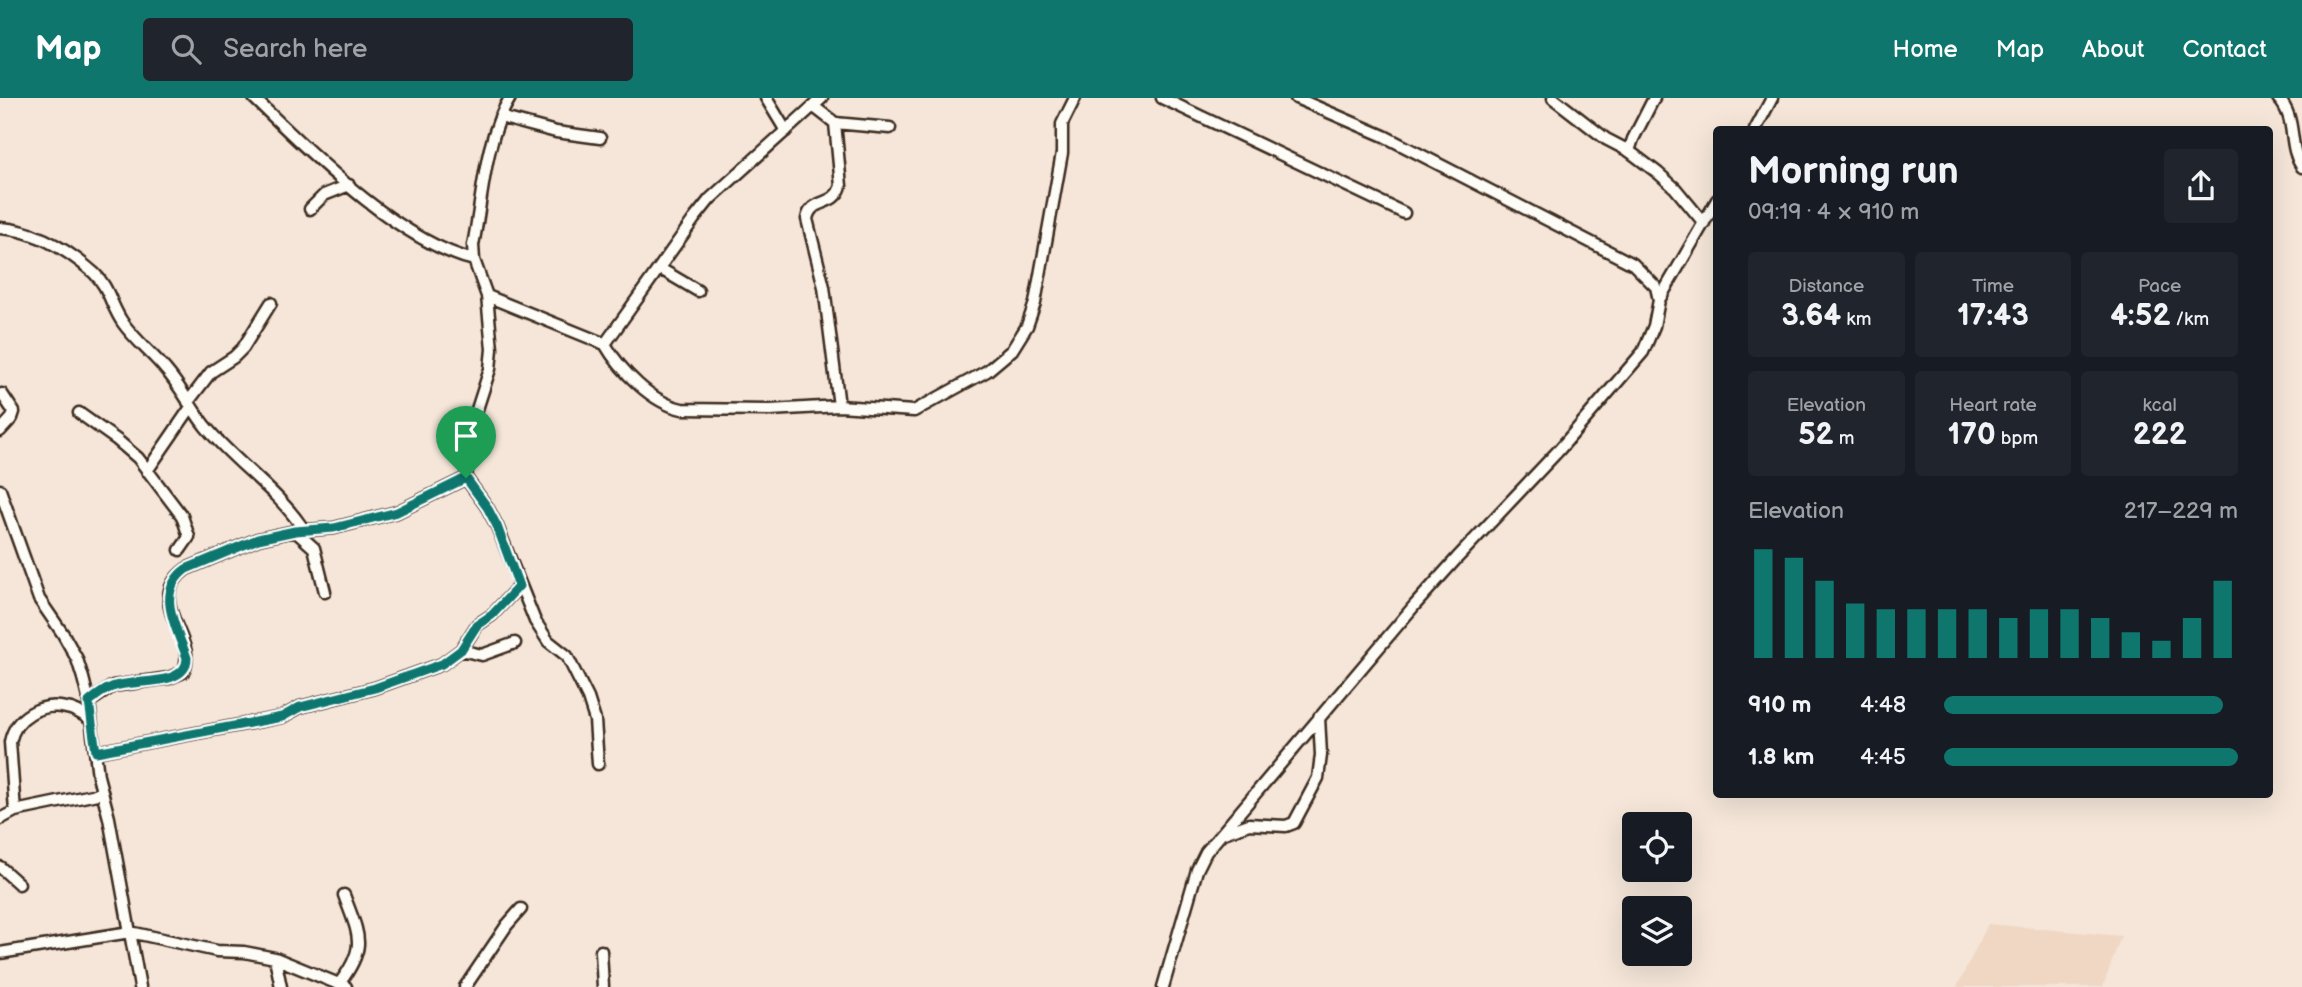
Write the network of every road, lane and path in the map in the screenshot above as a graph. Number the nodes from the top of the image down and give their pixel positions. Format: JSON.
{"nodes":[{"id":1,"x":254,"y":98,"type":"edge"},
{"id":2,"x":510,"y":98,"type":"edge"},
{"id":3,"x":766,"y":98,"type":"edge"},
{"id":4,"x":822,"y":98,"type":"edge"},
{"id":5,"x":1075,"y":98,"type":"edge"},
{"id":6,"x":1162,"y":98,"type":"edge"},
{"id":7,"x":1296,"y":98,"type":"edge"},
{"id":8,"x":1553,"y":98,"type":"edge"},
{"id":9,"x":1654,"y":98,"type":"edge"},
{"id":10,"x":1772,"y":98,"type":"edge"},
{"id":11,"x":2278,"y":98,"type":"edge"},
{"id":12,"x":813,"y":106,"type":"junction"},
{"id":13,"x":500,"y":117,"type":"junction"},
{"id":14,"x":835,"y":124,"type":"junction"},
{"id":15,"x":1757,"y":126,"type":"edge"},
{"id":16,"x":890,"y":128,"type":"dead end"},
{"id":17,"x":786,"y":131,"type":"junction"},
{"id":18,"x":600,"y":138,"type":"dead end"},
{"id":19,"x":1629,"y":151,"type":"junction"},
{"id":20,"x":2302,"y":167,"type":"edge"},
{"id":21,"x":349,"y":185,"type":"junction"},
{"id":22,"x":1713,"y":207,"type":"edge"},
{"id":23,"x":310,"y":209,"type":"dead end"},
{"id":24,"x":1404,"y":213,"type":"dead end"},
{"id":25,"x":1704,"y":223,"type":"junction"},
{"id":26,"x":0,"y":228,"type":"edge"},
{"id":27,"x":474,"y":260,"type":"junction"},
{"id":28,"x":659,"y":268,"type":"junction"},
{"id":29,"x":698,"y":291,"type":"dead end"},
{"id":30,"x":487,"y":296,"type":"junction"},
{"id":31,"x":1659,"y":300,"type":"junction"},
{"id":32,"x":271,"y":303,"type":"dead end"},
{"id":33,"x":606,"y":344,"type":"junction"},
{"id":34,"x":2,"y":394,"type":"dead end"},
{"id":35,"x":189,"y":404,"type":"junction"},
{"id":36,"x":839,"y":406,"type":"junction"},
{"id":37,"x":79,"y":412,"type":"dead end"},
{"id":38,"x":0,"y":431,"type":"edge"},
{"id":39,"x":147,"y":471,"type":"junction"},
{"id":40,"x":466,"y":478,"type":"junction"},
{"id":41,"x":0,"y":490,"type":"edge"},
{"id":42,"x":299,"y":530,"type":"junction"},
{"id":43,"x":180,"y":550,"type":"dead end"},
{"id":44,"x":519,"y":586,"type":"junction"},
{"id":45,"x":325,"y":592,"type":"dead end"},
{"id":46,"x":515,"y":643,"type":"dead end"},
{"id":47,"x":461,"y":650,"type":"junction"},
{"id":48,"x":89,"y":702,"type":"junction"},
{"id":49,"x":1319,"y":717,"type":"junction"},
{"id":50,"x":91,"y":720,"type":"junction"},
{"id":51,"x":96,"y":752,"type":"junction"},
{"id":52,"x":598,"y":764,"type":"dead end"},
{"id":53,"x":102,"y":793,"type":"junction"},
{"id":54,"x":15,"y":811,"type":"junction"},
{"id":55,"x":0,"y":819,"type":"edge"},
{"id":56,"x":1221,"y":835,"type":"junction"},
{"id":57,"x":0,"y":867,"type":"edge"},
{"id":58,"x":19,"y":884,"type":"dead end"},
{"id":59,"x":344,"y":895,"type":"dead end"},
{"id":60,"x":521,"y":909,"type":"dead end"},
{"id":61,"x":130,"y":932,"type":"junction"},
{"id":62,"x":601,"y":951,"type":"dead end"},
{"id":63,"x":0,"y":953,"type":"edge"},
{"id":64,"x":275,"y":958,"type":"junction"},
{"id":65,"x":343,"y":985,"type":"edge"},
{"id":66,"x":140,"y":987,"type":"edge"},
{"id":67,"x":281,"y":987,"type":"edge"},
{"id":68,"x":465,"y":987,"type":"edge"},
{"id":69,"x":603,"y":987,"type":"edge"},
{"id":70,"x":1163,"y":987,"type":"edge"}],
"edges":[{"from":1,"to":21,"type":"street"},
{"from":2,"to":13,"type":"street"},
{"from":3,"to":17,"type":"street"},
{"from":4,"to":12,"type":"street"},
{"from":5,"to":36,"type":"street"},
{"from":6,"to":24,"type":"street"},
{"from":7,"to":31,"type":"street"},
{"from":8,"to":19,"type":"street"},
{"from":9,"to":19,"type":"street"},
{"from":10,"to":15,"type":"street"},
{"from":11,"to":20,"type":"street"},
{"from":12,"to":14,"type":"street"},
{"from":12,"to":17,"type":"street"},
{"from":13,"to":18,"type":"street"},
{"from":13,"to":27,"type":"street"},
{"from":14,"to":16,"type":"street"},
{"from":14,"to":36,"type":"street"},
{"from":17,"to":28,"type":"street"},
{"from":19,"to":25,"type":"street"},
{"from":21,"to":23,"type":"street"},
{"from":21,"to":27,"type":"street"},
{"from":22,"to":25,"type":"street"},
{"from":25,"to":31,"type":"street"},
{"from":26,"to":35,"type":"street"},
{"from":27,"to":30,"type":"street"},
{"from":28,"to":29,"type":"street"},
{"from":28,"to":33,"type":"street"},
{"from":30,"to":33,"type":"street"},
{"from":30,"to":40,"type":"street"},
{"from":31,"to":49,"type":"street"},
{"from":32,"to":35,"type":"street"},
{"from":33,"to":36,"type":"street"},
{"from":34,"to":38,"type":"street"},
{"from":35,"to":39,"type":"street"},
{"from":35,"to":42,"type":"street"},
{"from":37,"to":39,"type":"street"},
{"from":39,"to":43,"type":"street"},
{"from":40,"to":42,"type":"street"},
{"from":40,"to":44,"type":"street"},
{"from":41,"to":48,"type":"street"},
{"from":42,"to":45,"type":"street"},
{"from":42,"to":48,"type":"street"},
{"from":44,"to":47,"type":"street"},
{"from":44,"to":52,"type":"street"},
{"from":46,"to":47,"type":"street"},
{"from":47,"to":51,"type":"street"},
{"from":48,"to":50,"type":"street"},
{"from":49,"to":56,"type":"street"},
{"from":49,"to":56,"type":"street"},
{"from":50,"to":51,"type":"street"},
{"from":50,"to":54,"type":"street"},
{"from":51,"to":53,"type":"street"},
{"from":53,"to":54,"type":"street"},
{"from":53,"to":61,"type":"street"},
{"from":54,"to":55,"type":"street"},
{"from":56,"to":70,"type":"street"},
{"from":57,"to":58,"type":"street"},
{"from":59,"to":65,"type":"street"},
{"from":60,"to":68,"type":"street"},
{"from":61,"to":63,"type":"street"},
{"from":61,"to":64,"type":"street"},
{"from":61,"to":66,"type":"street"},
{"from":62,"to":69,"type":"street"},
{"from":64,"to":65,"type":"street"},
{"from":64,"to":67,"type":"street"}]}
